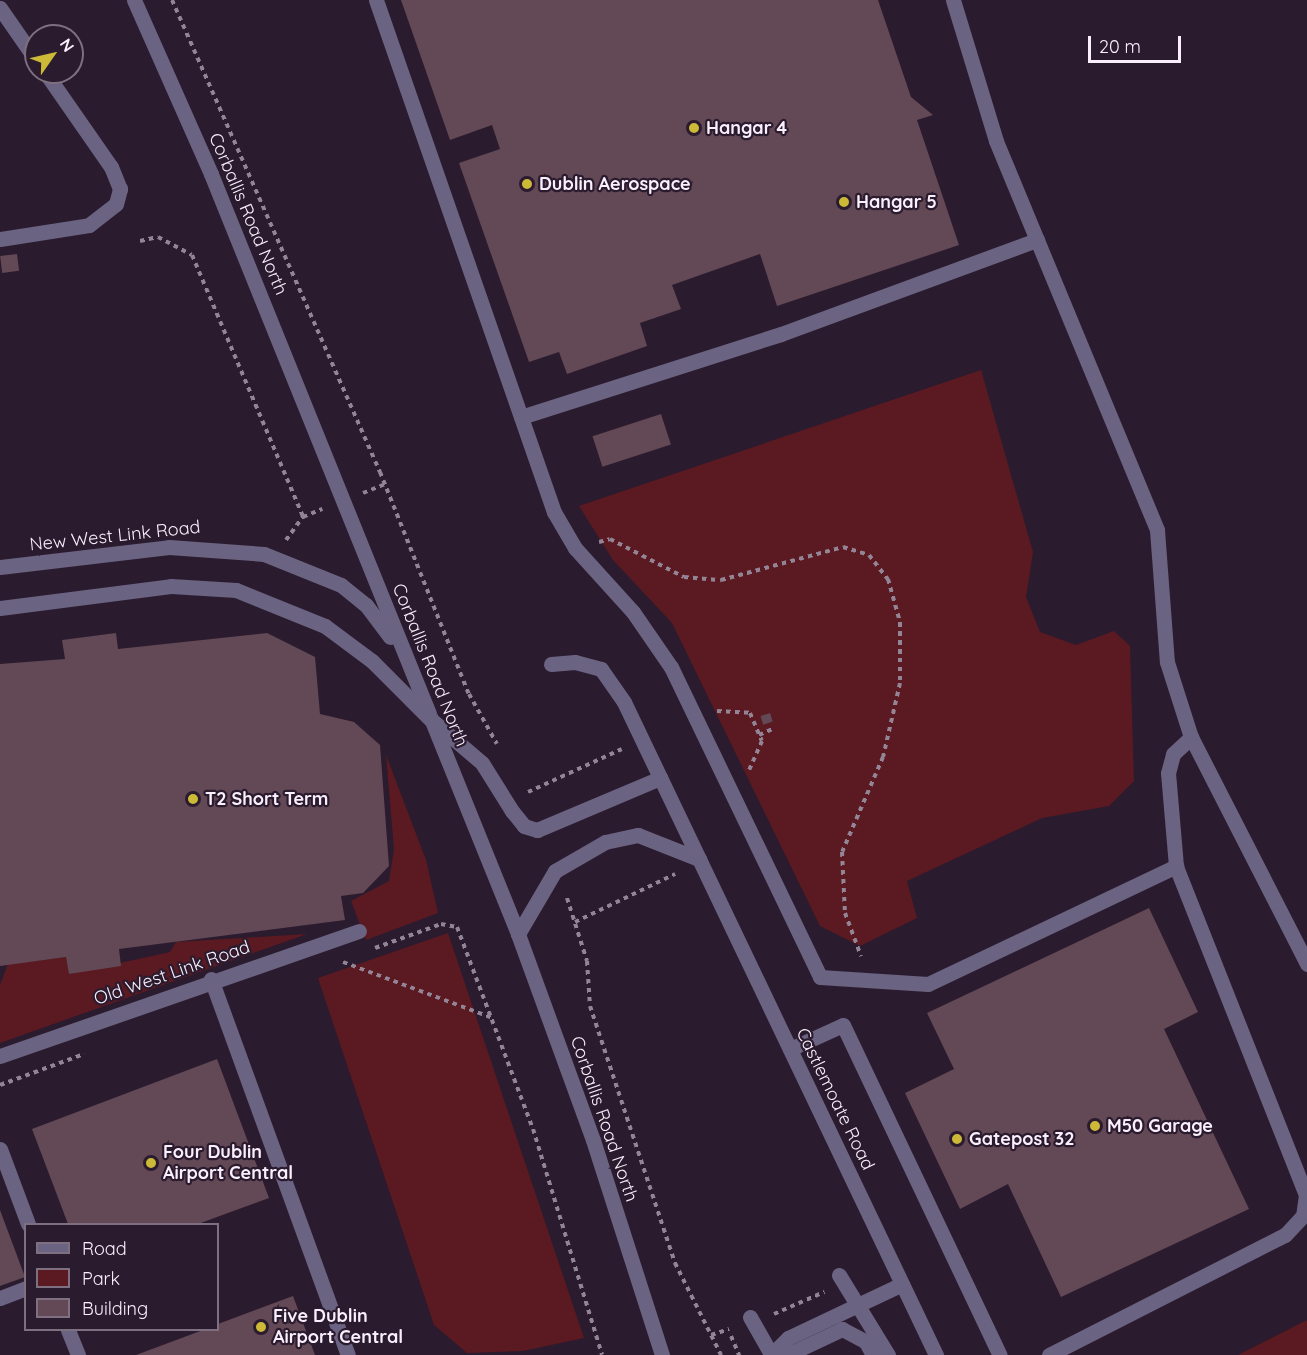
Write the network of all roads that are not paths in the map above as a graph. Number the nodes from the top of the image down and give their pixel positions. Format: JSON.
{"nodes":[{"id":1,"x":124,"y":0,"type":"edge"},
{"id":2,"x":134,"y":0,"type":"edge"},
{"id":3,"x":376,"y":0,"type":"edge"},
{"id":4,"x":952,"y":0,"type":"edge"},
{"id":5,"x":0,"y":8,"type":"edge"},
{"id":6,"x":145,"y":27,"type":"junction"},
{"id":7,"x":24,"y":43,"type":"edge"},
{"id":8,"x":53,"y":84,"type":"edge"},
{"id":9,"x":0,"y":239,"type":"edge"},
{"id":10,"x":1037,"y":240,"type":"junction"},
{"id":11,"x":521,"y":417,"type":"junction"},
{"id":12,"x":0,"y":567,"type":"edge"},
{"id":13,"x":0,"y":608,"type":"edge"},
{"id":14,"x":406,"y":662,"type":"junction"},
{"id":15,"x":551,"y":664,"type":"dead end"},
{"id":16,"x":431,"y":720,"type":"junction"},
{"id":17,"x":1191,"y":736,"type":"junction"},
{"id":18,"x":660,"y":778,"type":"junction"},
{"id":19,"x":700,"y":861,"type":"junction"},
{"id":20,"x":1176,"y":866,"type":"junction"},
{"id":21,"x":359,"y":931,"type":"dead end"},
{"id":22,"x":518,"y":934,"type":"junction"},
{"id":23,"x":1307,"y":964,"type":"edge"},
{"id":24,"x":211,"y":979,"type":"junction"},
{"id":25,"x":790,"y":1049,"type":"junction"},
{"id":26,"x":0,"y":1056,"type":"edge"},
{"id":27,"x":0,"y":1149,"type":"edge"},
{"id":28,"x":28,"y":1223,"type":"edge"},
{"id":29,"x":839,"y":1275,"type":"dead end"},
{"id":30,"x":902,"y":1284,"type":"junction"},
{"id":31,"x":24,"y":1289,"type":"edge"},
{"id":32,"x":0,"y":1298,"type":"edge"},
{"id":33,"x":854,"y":1306,"type":"junction"},
{"id":34,"x":750,"y":1317,"type":"dead end"},
{"id":35,"x":69,"y":1331,"type":"edge"},
{"id":36,"x":771,"y":1354,"type":"edge"},
{"id":37,"x":78,"y":1355,"type":"edge"},
{"id":38,"x":348,"y":1355,"type":"edge"},
{"id":39,"x":662,"y":1355,"type":"edge"},
{"id":40,"x":787,"y":1355,"type":"edge"},
{"id":41,"x":873,"y":1355,"type":"edge"},
{"id":42,"x":888,"y":1355,"type":"edge"},
{"id":43,"x":936,"y":1355,"type":"edge"},
{"id":44,"x":1000,"y":1355,"type":"edge"},
{"id":45,"x":1049,"y":1355,"type":"edge"}],
"edges":[{"from":1,"to":6,"type":"street"},
{"from":2,"to":6,"type":"street","name":"Corballis Road North"},
{"from":3,"to":11,"type":"street"},
{"from":4,"to":10,"type":"street"},
{"from":5,"to":7,"type":"street"},
{"from":6,"to":14,"type":"street","name":"Corballis Road North"},
{"from":8,"to":9,"type":"street"},
{"from":10,"to":11,"type":"street"},
{"from":10,"to":17,"type":"street"},
{"from":11,"to":20,"type":"street"},
{"from":12,"to":14,"type":"street","name":"New West Link Road"},
{"from":13,"to":16,"type":"street"},
{"from":14,"to":16,"type":"street","name":"Corballis Road North"},
{"from":15,"to":18,"type":"street","name":"Castlemoate Road"},
{"from":16,"to":18,"type":"street"},
{"from":16,"to":22,"type":"street","name":"Corballis Road North"},
{"from":17,"to":20,"type":"street"},
{"from":17,"to":23,"type":"street"},
{"from":18,"to":19,"type":"street","name":"Castlemoate Road"},
{"from":19,"to":22,"type":"street"},
{"from":19,"to":25,"type":"street","name":"Castlemoate Road"},
{"from":20,"to":45,"type":"street"},
{"from":21,"to":24,"type":"street","name":"Old West Link Road"},
{"from":22,"to":39,"type":"street","name":"Corballis Road North"},
{"from":24,"to":26,"type":"street","name":"Old West Link Road"},
{"from":24,"to":38,"type":"street"},
{"from":25,"to":30,"type":"street","name":"Castlemoate Road"},
{"from":25,"to":44,"type":"street"},
{"from":27,"to":28,"type":"street"},
{"from":29,"to":33,"type":"street"},
{"from":30,"to":33,"type":"street"},
{"from":30,"to":43,"type":"street","name":"Castlemoate Road"},
{"from":31,"to":32,"type":"street"},
{"from":33,"to":36,"type":"street"},
{"from":33,"to":42,"type":"street"},
{"from":34,"to":36,"type":"street"},
{"from":35,"to":37,"type":"street"},
{"from":40,"to":41,"type":"street"}]}
